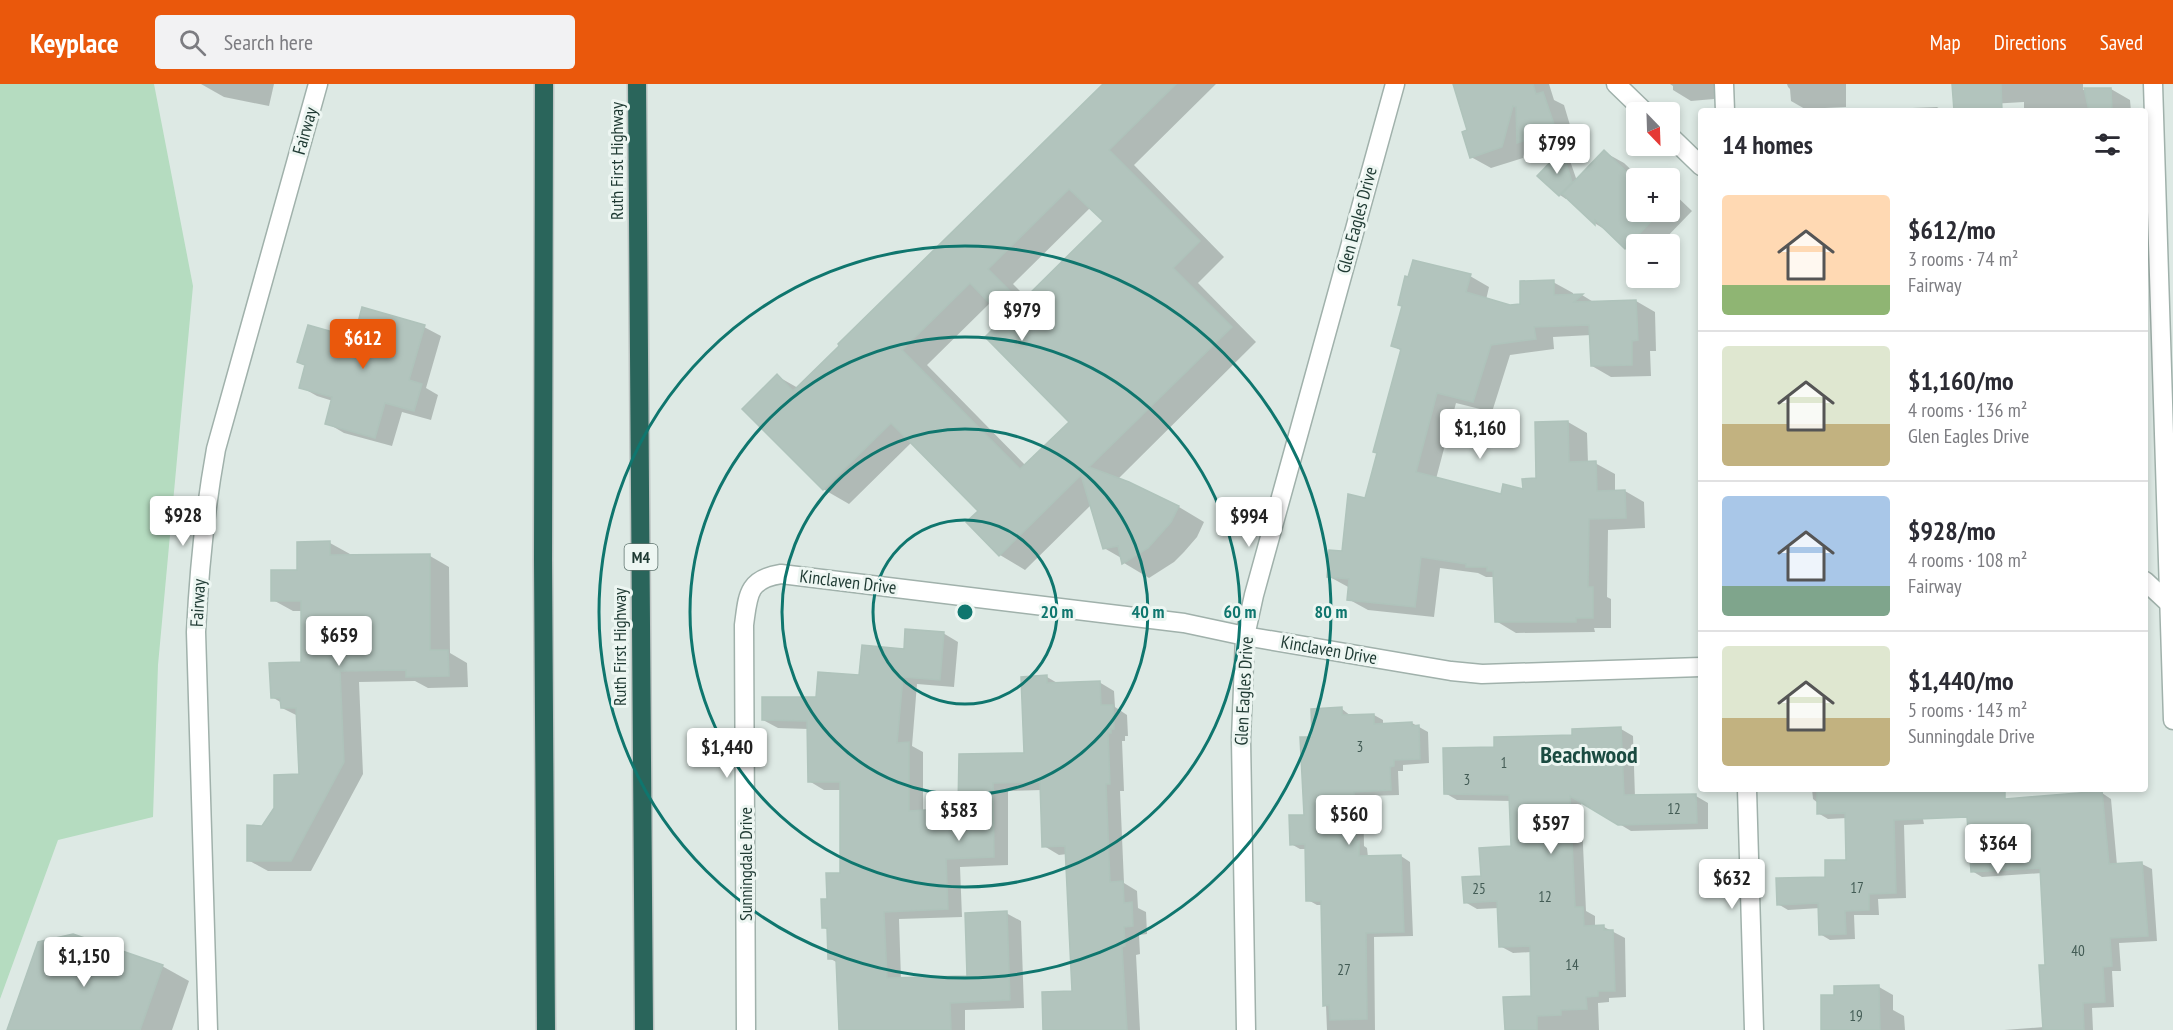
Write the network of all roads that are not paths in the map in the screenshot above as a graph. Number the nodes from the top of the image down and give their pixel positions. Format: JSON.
{"nodes":[{"id":1,"x":318,"y":84,"type":"edge"},
{"id":2,"x":544,"y":84,"type":"edge"},
{"id":3,"x":637,"y":84,"type":"edge"},
{"id":4,"x":1395,"y":84,"type":"edge"},
{"id":5,"x":1616,"y":84,"type":"edge"},
{"id":6,"x":1724,"y":84,"type":"edge"},
{"id":7,"x":2153,"y":84,"type":"edge"},
{"id":8,"x":1635,"y":102,"type":"edge"},
{"id":9,"x":1725,"y":108,"type":"edge"},
{"id":10,"x":1680,"y":146,"type":"edge"},
{"id":11,"x":1698,"y":163,"type":"edge"},
{"id":12,"x":781,"y":574,"type":"joint"},
{"id":13,"x":2148,"y":584,"type":"edge"},
{"id":14,"x":2171,"y":605,"type":"edge"},
{"id":15,"x":1245,"y":636,"type":"junction"},
{"id":16,"x":1698,"y":667,"type":"edge"},
{"id":17,"x":2173,"y":720,"type":"edge"},
{"id":18,"x":1747,"y":792,"type":"edge"},
{"id":19,"x":208,"y":1030,"type":"edge"},
{"id":20,"x":546,"y":1030,"type":"edge"},
{"id":21,"x":644,"y":1030,"type":"edge"},
{"id":22,"x":747,"y":1030,"type":"edge"},
{"id":23,"x":1246,"y":1030,"type":"edge"},
{"id":24,"x":1754,"y":1030,"type":"edge"}],
"edges":[{"from":1,"to":19,"type":"street","name":"Fairway"},
{"from":2,"to":20,"type":"highway"},
{"from":3,"to":21,"type":"highway","name":"Ruth First Highway","number":"M4"},
{"from":4,"to":15,"type":"street","name":"Glen Eagles Drive"},
{"from":5,"to":8,"type":"street"},
{"from":6,"to":9,"type":"street"},
{"from":7,"to":14,"type":"street"},
{"from":10,"to":11,"type":"street"},
{"from":12,"to":15,"type":"street","name":"Kinclaven Drive"},
{"from":12,"to":22,"type":"street","name":"Sunningdale Drive"},
{"from":13,"to":14,"type":"street"},
{"from":14,"to":17,"type":"street"},
{"from":15,"to":16,"type":"street","name":"Kinclaven Drive"},
{"from":15,"to":23,"type":"street","name":"Glen Eagles Drive"},
{"from":18,"to":24,"type":"street"}]}
